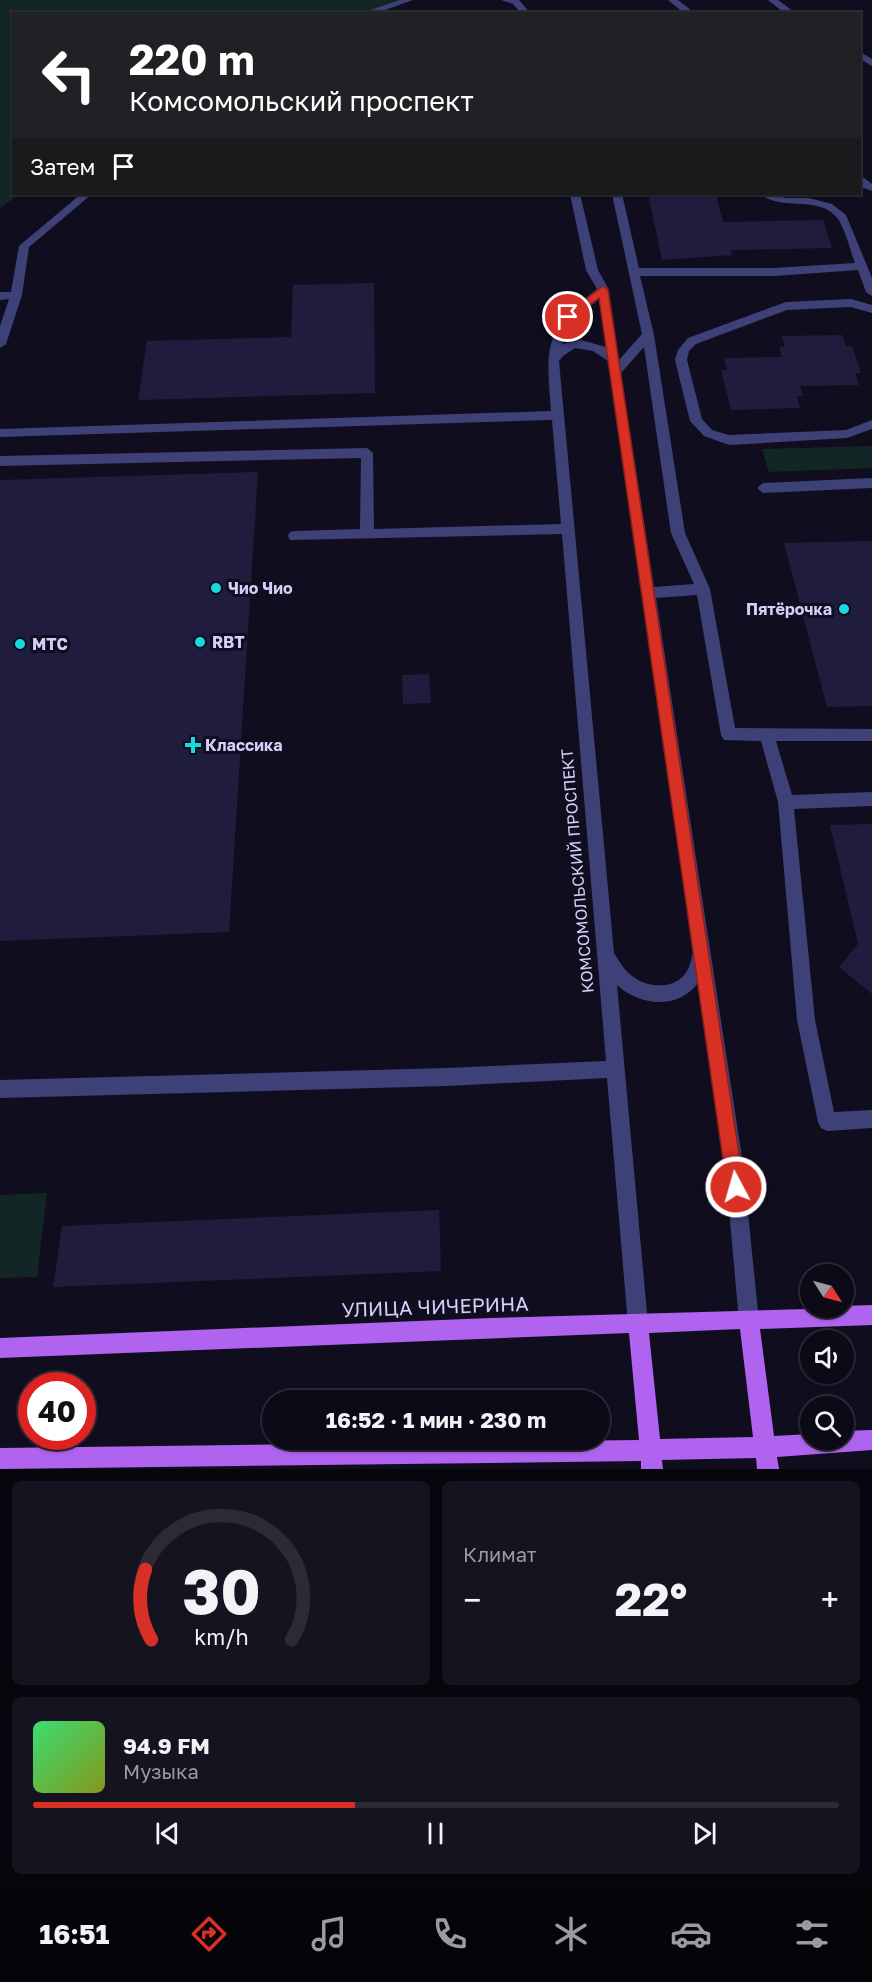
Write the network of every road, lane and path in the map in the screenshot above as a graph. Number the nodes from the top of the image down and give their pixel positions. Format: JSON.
{"nodes":[{"id":1,"x":409,"y":0,"type":"edge"},
{"id":2,"x":505,"y":0,"type":"edge"},
{"id":3,"x":672,"y":0,"type":"edge"},
{"id":4,"x":771,"y":0,"type":"edge"},
{"id":5,"x":516,"y":1,"type":"edge"},
{"id":6,"x":370,"y":12,"type":"edge"},
{"id":7,"x":689,"y":12,"type":"edge"},
{"id":8,"x":790,"y":12,"type":"edge"},
{"id":9,"x":86,"y":195,"type":"edge"},
{"id":10,"x":575,"y":195,"type":"edge"},
{"id":11,"x":617,"y":195,"type":"edge"},
{"id":12,"x":768,"y":195,"type":"edge"},
{"id":13,"x":862,"y":266,"type":"junction"},
{"id":14,"x":634,"y":272,"type":"junction"},
{"id":15,"x":603,"y":290,"type":"junction"},
{"id":16,"x":872,"y":292,"type":"edge"},
{"id":17,"x":16,"y":295,"type":"junction"},
{"id":18,"x":0,"y":296,"type":"edge"},
{"id":19,"x":872,"y":309,"type":"edge"},
{"id":20,"x":648,"y":335,"type":"junction"},
{"id":21,"x":0,"y":344,"type":"edge"},
{"id":22,"x":553,"y":361,"type":"junction"},
{"id":23,"x":614,"y":365,"type":"junction"},
{"id":24,"x":558,"y":415,"type":"junction"},
{"id":25,"x":872,"y":424,"type":"edge"},
{"id":26,"x":0,"y":434,"type":"edge"},
{"id":27,"x":0,"y":461,"type":"edge"},
{"id":28,"x":872,"y":483,"type":"edge"},
{"id":29,"x":763,"y":488,"type":"dead end"},
{"id":30,"x":568,"y":529,"type":"junction"},
{"id":31,"x":367,"y":534,"type":"junction"},
{"id":32,"x":295,"y":536,"type":"dead end"},
{"id":33,"x":703,"y":589,"type":"junction"},
{"id":34,"x":647,"y":593,"type":"junction"},
{"id":35,"x":767,"y":734,"type":"junction"},
{"id":36,"x":872,"y":735,"type":"edge"},
{"id":37,"x":872,"y":800,"type":"edge"},
{"id":38,"x":786,"y":802,"type":"junction"},
{"id":39,"x":700,"y":951,"type":"junction"},
{"id":40,"x":606,"y":953,"type":"junction"},
{"id":41,"x":615,"y":1069,"type":"junction"},
{"id":42,"x":0,"y":1089,"type":"edge"},
{"id":43,"x":872,"y":1119,"type":"edge"},
{"id":44,"x":872,"y":1315,"type":"edge"},
{"id":45,"x":749,"y":1321,"type":"junction"},
{"id":46,"x":638,"y":1324,"type":"junction"},
{"id":47,"x":0,"y":1348,"type":"edge"},
{"id":48,"x":872,"y":1440,"type":"edge"},
{"id":49,"x":766,"y":1447,"type":"junction"},
{"id":50,"x":0,"y":1459,"type":"edge"},
{"id":51,"x":651,"y":1459,"type":"edge"},
{"id":52,"x":768,"y":1469,"type":"edge"}],
"edges":[{"from":1,"to":6,"type":"street"},
{"from":2,"to":5,"type":"street"},
{"from":3,"to":7,"type":"street"},
{"from":4,"to":8,"type":"street"},
{"from":9,"to":17,"type":"street"},
{"from":10,"to":15,"type":"street"},
{"from":11,"to":14,"type":"street"},
{"from":12,"to":13,"type":"street"},
{"from":13,"to":14,"type":"street"},
{"from":13,"to":16,"type":"street"},
{"from":14,"to":20,"type":"street"},
{"from":15,"to":22,"type":"street","name":"КОМСОМОЛЬСКИЙ ПРОСПЕКТ"},
{"from":15,"to":23,"type":"street"},
{"from":17,"to":18,"type":"street"},
{"from":17,"to":21,"type":"street"},
{"from":19,"to":25,"type":"street"},
{"from":20,"to":23,"type":"street"},
{"from":20,"to":33,"type":"street"},
{"from":22,"to":23,"type":"street"},
{"from":22,"to":24,"type":"street","name":"КОМСОМОЛЬСКИЙ ПРОСПЕКТ"},
{"from":23,"to":34,"type":"street"},
{"from":24,"to":26,"type":"street"},
{"from":24,"to":30,"type":"street","name":"КОМСОМОЛЬСКИЙ ПРОСПЕКТ"},
{"from":27,"to":31,"type":"street"},
{"from":28,"to":29,"type":"street"},
{"from":30,"to":31,"type":"street"},
{"from":30,"to":40,"type":"street","name":"КОМСОМОЛЬСКИЙ ПРОСПЕКТ"},
{"from":31,"to":32,"type":"street"},
{"from":33,"to":34,"type":"street"},
{"from":33,"to":35,"type":"street"},
{"from":34,"to":39,"type":"street"},
{"from":35,"to":36,"type":"street"},
{"from":35,"to":38,"type":"street"},
{"from":37,"to":38,"type":"street"},
{"from":38,"to":43,"type":"street"},
{"from":39,"to":40,"type":"street"},
{"from":39,"to":45,"type":"street"},
{"from":40,"to":41,"type":"street","name":"КОМСОМОЛЬСКИЙ ПРОСПЕКТ"},
{"from":41,"to":42,"type":"street"},
{"from":41,"to":46,"type":"street","name":"КОМСОМОЛЬСКИЙ ПРОСПЕКТ"},
{"from":44,"to":45,"type":"main road","name":"УЛИЦА ЧИЧЕРИНА"},
{"from":45,"to":46,"type":"main road","name":"УЛИЦА ЧИЧЕРИНА"},
{"from":45,"to":49,"type":"main road"},
{"from":46,"to":47,"type":"main road","name":"УЛИЦА ЧИЧЕРИНА"},
{"from":46,"to":51,"type":"main road","name":"КОМСОМОЛЬСКИЙ ПРОСПЕКТ"},
{"from":48,"to":49,"type":"main road"},
{"from":49,"to":51,"type":"main road"},
{"from":49,"to":52,"type":"main road"},
{"from":50,"to":51,"type":"main road"}]}
